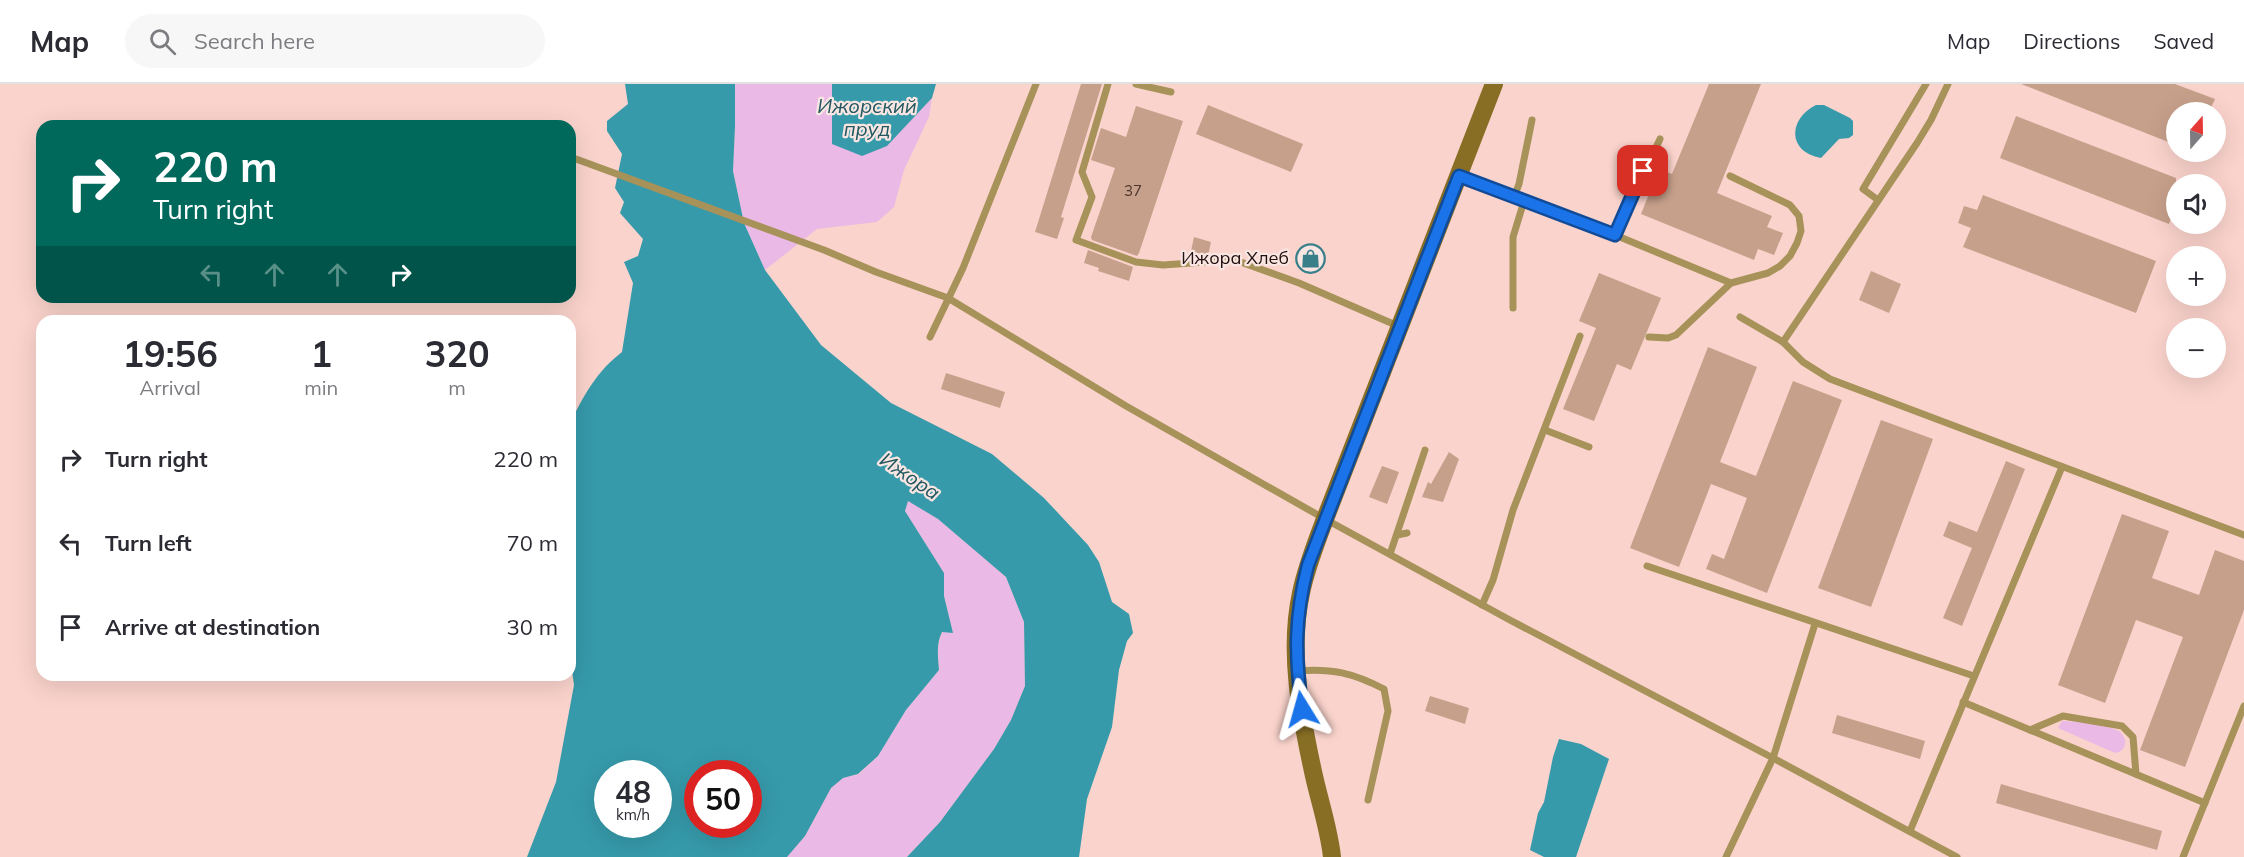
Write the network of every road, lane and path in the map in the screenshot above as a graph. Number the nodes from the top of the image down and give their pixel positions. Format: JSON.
{"nodes":[{"id":1,"x":1036,"y":84,"type":"edge"},
{"id":2,"x":1108,"y":84,"type":"edge"},
{"id":3,"x":1136,"y":84,"type":"edge"},
{"id":4,"x":1494,"y":84,"type":"edge"},
{"id":5,"x":1926,"y":84,"type":"edge"},
{"id":6,"x":1948,"y":84,"type":"edge"},
{"id":7,"x":1171,"y":92,"type":"dead end"},
{"id":8,"x":1532,"y":120,"type":"dead end"},
{"id":9,"x":1660,"y":139,"type":"dead end"},
{"id":10,"x":576,"y":159,"type":"dead end"},
{"id":11,"x":1459,"y":176,"type":"junction"},
{"id":12,"x":1730,"y":176,"type":"dead end"},
{"id":13,"x":1514,"y":197,"type":"junction"},
{"id":14,"x":1878,"y":200,"type":"junction"},
{"id":15,"x":1524,"y":201,"type":"junction"},
{"id":16,"x":1615,"y":235,"type":"junction"},
{"id":17,"x":1731,"y":284,"type":"junction"},
{"id":18,"x":948,"y":298,"type":"junction"},
{"id":19,"x":1513,"y":309,"type":"dead end"},
{"id":20,"x":1740,"y":317,"type":"dead end"},
{"id":21,"x":1400,"y":326,"type":"junction"},
{"id":22,"x":1580,"y":336,"type":"dead end"},
{"id":23,"x":930,"y":337,"type":"dead end"},
{"id":24,"x":1649,"y":337,"type":"dead end"},
{"id":25,"x":1783,"y":342,"type":"junction"},
{"id":26,"x":1545,"y":430,"type":"junction"},
{"id":27,"x":1589,"y":447,"type":"dead end"},
{"id":28,"x":1425,"y":450,"type":"dead end"},
{"id":29,"x":2062,"y":467,"type":"junction"},
{"id":30,"x":1325,"y":519,"type":"junction"},
{"id":31,"x":1407,"y":533,"type":"dead end"},
{"id":32,"x":1397,"y":535,"type":"junction"},
{"id":33,"x":2244,"y":535,"type":"edge"},
{"id":34,"x":1389,"y":554,"type":"junction"},
{"id":35,"x":1647,"y":566,"type":"dead end"},
{"id":36,"x":1482,"y":605,"type":"junction"},
{"id":37,"x":1815,"y":624,"type":"junction"},
{"id":38,"x":1297,"y":671,"type":"junction"},
{"id":39,"x":1974,"y":676,"type":"junction"},
{"id":40,"x":1963,"y":702,"type":"junction"},
{"id":41,"x":2244,"y":706,"type":"edge"},
{"id":42,"x":2030,"y":730,"type":"junction"},
{"id":43,"x":1773,"y":758,"type":"junction"},
{"id":44,"x":2136,"y":774,"type":"junction"},
{"id":45,"x":1368,"y":800,"type":"dead end"},
{"id":46,"x":2205,"y":803,"type":"junction"},
{"id":47,"x":1910,"y":831,"type":"junction"},
{"id":48,"x":1332,"y":857,"type":"edge"},
{"id":49,"x":1726,"y":857,"type":"edge"},
{"id":50,"x":1957,"y":857,"type":"edge"},
{"id":51,"x":2183,"y":857,"type":"edge"}],
"edges":[{"from":1,"to":18,"type":"lane"},
{"from":2,"to":21,"type":"lane"},
{"from":3,"to":7,"type":"lane"},
{"from":4,"to":11,"type":"main road"},
{"from":5,"to":14,"type":"lane"},
{"from":6,"to":14,"type":"lane"},
{"from":8,"to":13,"type":"lane"},
{"from":9,"to":16,"type":"lane"},
{"from":10,"to":18,"type":"lane"},
{"from":11,"to":13,"type":"lane"},
{"from":11,"to":21,"type":"main road"},
{"from":12,"to":17,"type":"lane"},
{"from":13,"to":15,"type":"lane"},
{"from":14,"to":25,"type":"lane"},
{"from":15,"to":16,"type":"lane"},
{"from":15,"to":19,"type":"lane"},
{"from":16,"to":17,"type":"lane"},
{"from":17,"to":24,"type":"lane"},
{"from":18,"to":23,"type":"lane"},
{"from":18,"to":30,"type":"lane"},
{"from":20,"to":25,"type":"lane"},
{"from":21,"to":30,"type":"main road"},
{"from":22,"to":26,"type":"lane"},
{"from":25,"to":29,"type":"lane"},
{"from":26,"to":27,"type":"lane"},
{"from":26,"to":36,"type":"lane"},
{"from":28,"to":32,"type":"lane"},
{"from":29,"to":33,"type":"lane"},
{"from":29,"to":39,"type":"lane"},
{"from":30,"to":34,"type":"lane"},
{"from":30,"to":38,"type":"main road"},
{"from":31,"to":32,"type":"lane"},
{"from":32,"to":34,"type":"lane"},
{"from":34,"to":36,"type":"lane"},
{"from":35,"to":37,"type":"lane"},
{"from":36,"to":43,"type":"lane"},
{"from":37,"to":39,"type":"lane"},
{"from":37,"to":43,"type":"lane"},
{"from":38,"to":45,"type":"lane"},
{"from":38,"to":48,"type":"main road"},
{"from":39,"to":40,"type":"lane"},
{"from":40,"to":42,"type":"lane"},
{"from":40,"to":47,"type":"lane"},
{"from":41,"to":46,"type":"lane"},
{"from":42,"to":44,"type":"lane"},
{"from":42,"to":44,"type":"lane"},
{"from":43,"to":47,"type":"lane"},
{"from":43,"to":49,"type":"lane"},
{"from":44,"to":46,"type":"lane"},
{"from":46,"to":51,"type":"lane"},
{"from":47,"to":50,"type":"lane"}]}
